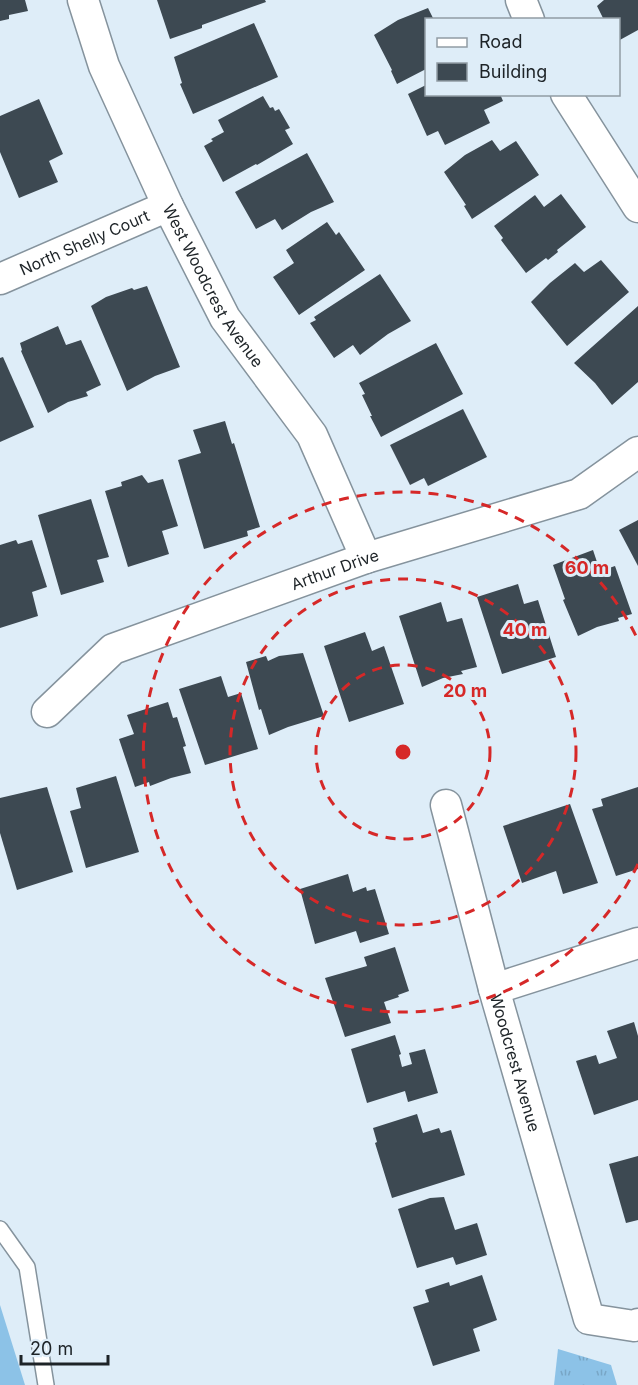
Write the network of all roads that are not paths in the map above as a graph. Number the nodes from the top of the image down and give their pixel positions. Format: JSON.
{"nodes":[{"id":1,"x":83,"y":0,"type":"edge"},
{"id":2,"x":521,"y":0,"type":"edge"},
{"id":3,"x":528,"y":18,"type":"edge"},
{"id":4,"x":567,"y":96,"type":"edge"},
{"id":5,"x":168,"y":206,"type":"junction"},
{"id":6,"x":638,"y":207,"type":"edge"},
{"id":7,"x":0,"y":279,"type":"edge"},
{"id":8,"x":638,"y":452,"type":"edge"},
{"id":9,"x":366,"y":558,"type":"junction"},
{"id":10,"x":47,"y":712,"type":"dead end"},
{"id":11,"x":446,"y":805,"type":"dead end"},
{"id":12,"x":638,"y":943,"type":"edge"},
{"id":13,"x":494,"y":989,"type":"junction"},
{"id":14,"x":0,"y":1229,"type":"edge"},
{"id":15,"x":638,"y":1324,"type":"edge"},
{"id":16,"x":46,"y":1385,"type":"edge"}],
"edges":[{"from":1,"to":5,"type":"street","name":"West Woodcrest Avenue"},
{"from":2,"to":3,"type":"street"},
{"from":4,"to":6,"type":"street"},
{"from":5,"to":7,"type":"street","name":"North Shelly Court"},
{"from":5,"to":9,"type":"street","name":"West Woodcrest Avenue"},
{"from":8,"to":9,"type":"street","name":"Arthur Drive"},
{"from":9,"to":10,"type":"street","name":"Arthur Drive"},
{"from":11,"to":13,"type":"street","name":"Woodcrest Avenue"},
{"from":12,"to":13,"type":"street"},
{"from":13,"to":15,"type":"street","name":"Woodcrest Avenue"},
{"from":14,"to":16,"type":"lane"}]}
